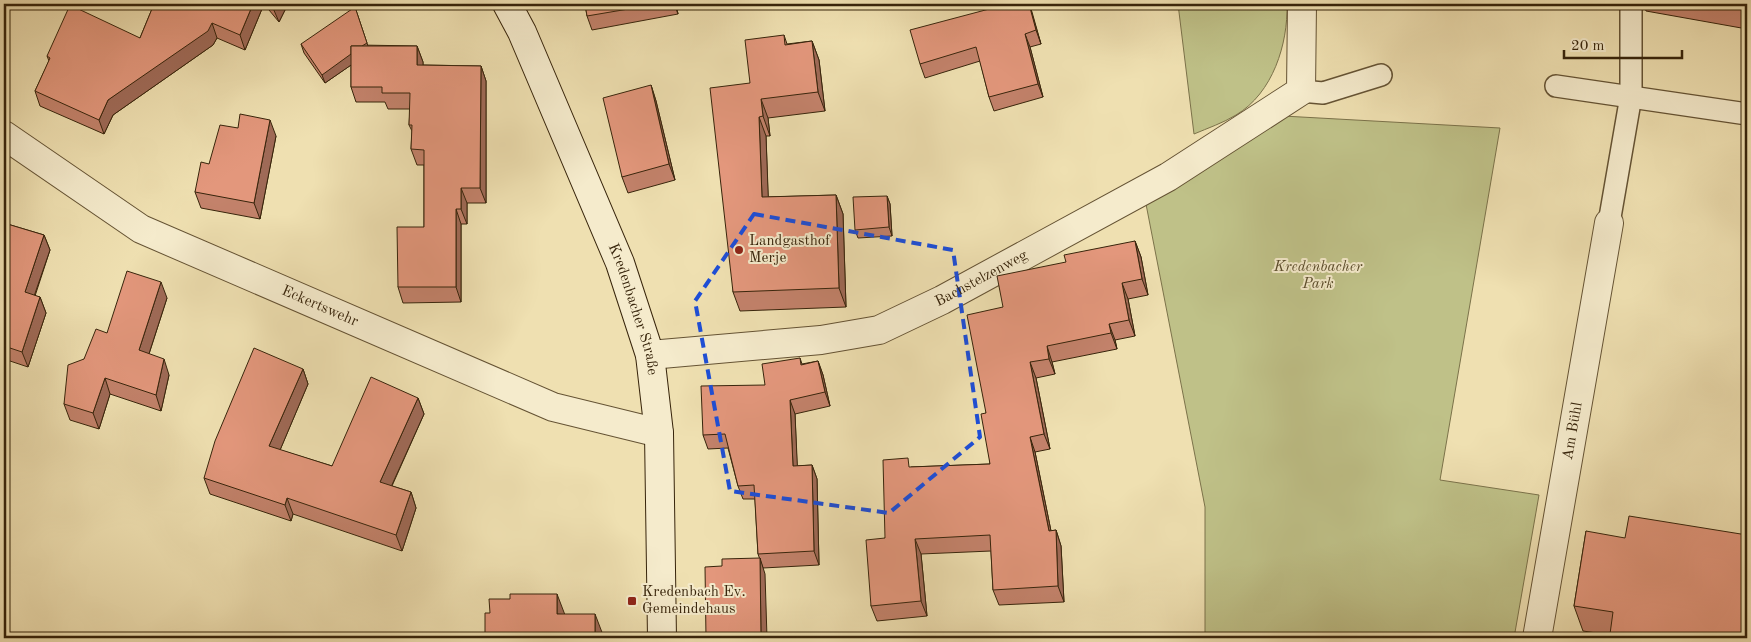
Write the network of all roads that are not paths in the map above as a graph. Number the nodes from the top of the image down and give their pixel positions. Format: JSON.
{"nodes":[{"id":1,"x":507,"y":4,"type":"edge"},
{"id":2,"x":1302,"y":4,"type":"edge"},
{"id":3,"x":1631,"y":4,"type":"edge"},
{"id":4,"x":1381,"y":76,"type":"dead end"},
{"id":5,"x":1556,"y":86,"type":"dead end"},
{"id":6,"x":1301,"y":91,"type":"junction"},
{"id":7,"x":1632,"y":96,"type":"junction"},
{"id":8,"x":1747,"y":114,"type":"edge"},
{"id":9,"x":4,"y":135,"type":"edge"},
{"id":10,"x":1610,"y":223,"type":"joint"},
{"id":11,"x":650,"y":355,"type":"junction"},
{"id":12,"x":658,"y":433,"type":"junction"},
{"id":13,"x":662,"y":638,"type":"edge"},
{"id":14,"x":1537,"y":638,"type":"edge"}],
"edges":[{"from":1,"to":11,"type":"street","name":"Kredenbacher Straße"},
{"from":2,"to":6,"type":"street"},
{"from":3,"to":7,"type":"lane"},
{"from":4,"to":6,"type":"lane"},
{"from":5,"to":7,"type":"lane"},
{"from":6,"to":11,"type":"street","name":"Bachstelzenweg"},
{"from":7,"to":8,"type":"lane"},
{"from":7,"to":10,"type":"lane"},
{"from":9,"to":12,"type":"street","name":"Eckertswehr"},
{"from":10,"to":14,"type":"street","name":"Am Bühl"},
{"from":11,"to":12,"type":"street","name":"Kredenbacher Straße"},
{"from":12,"to":13,"type":"street","name":"Kredenbacher Straße"}]}
